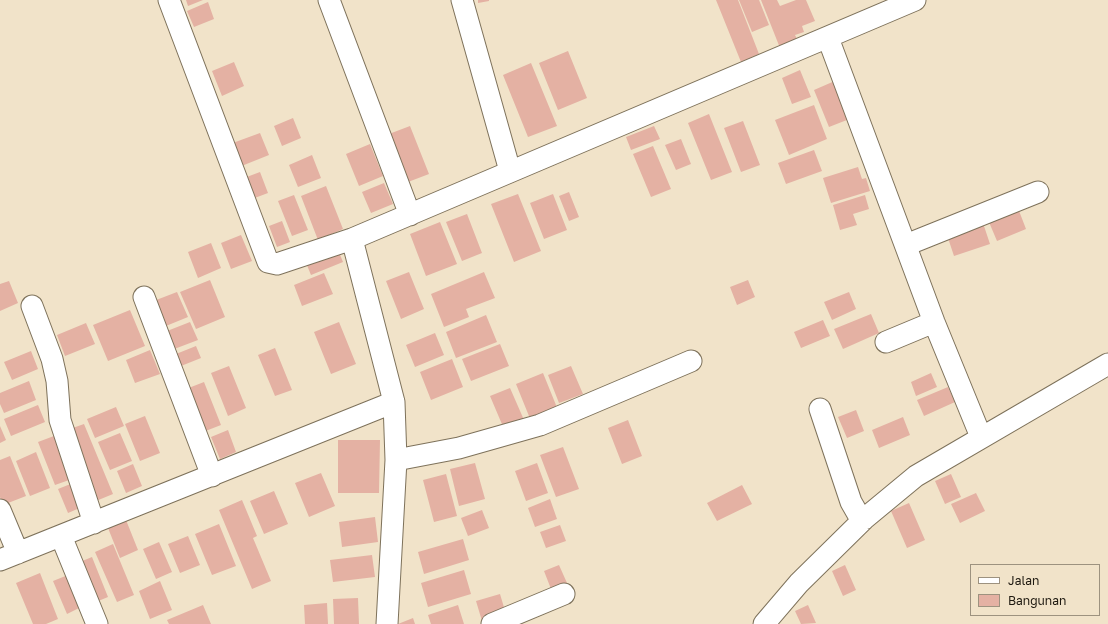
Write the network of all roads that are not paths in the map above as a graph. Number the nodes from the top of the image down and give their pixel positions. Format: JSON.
{"nodes":[{"id":1,"x":169,"y":0,"type":"edge"},
{"id":2,"x":329,"y":0,"type":"edge"},
{"id":3,"x":462,"y":0,"type":"edge"},
{"id":4,"x":914,"y":0,"type":"edge"},
{"id":5,"x":828,"y":38,"type":"junction"},
{"id":6,"x":510,"y":171,"type":"junction"},
{"id":7,"x":1038,"y":192,"type":"dead end"},
{"id":8,"x":410,"y":215,"type":"junction"},
{"id":9,"x":352,"y":239,"type":"junction"},
{"id":10,"x":906,"y":245,"type":"junction"},
{"id":11,"x":144,"y":297,"type":"dead end"},
{"id":12,"x":32,"y":306,"type":"dead end"},
{"id":13,"x":934,"y":322,"type":"junction"},
{"id":14,"x":886,"y":342,"type":"dead end"},
{"id":15,"x":691,"y":361,"type":"dead end"},
{"id":16,"x":1108,"y":364,"type":"edge"},
{"id":17,"x":394,"y":402,"type":"junction"},
{"id":18,"x":820,"y":409,"type":"dead end"},
{"id":19,"x":977,"y":426,"type":"junction"},
{"id":20,"x":396,"y":460,"type":"junction"},
{"id":21,"x":212,"y":476,"type":"junction"},
{"id":22,"x":0,"y":510,"type":"edge"},
{"id":23,"x":858,"y":512,"type":"junction"},
{"id":24,"x":94,"y":523,"type":"junction"},
{"id":25,"x":60,"y":536,"type":"junction"},
{"id":26,"x":9,"y":557,"type":"edge"},
{"id":27,"x":564,"y":594,"type":"dead end"},
{"id":28,"x":97,"y":624,"type":"edge"},
{"id":29,"x":387,"y":624,"type":"edge"},
{"id":30,"x":492,"y":624,"type":"edge"},
{"id":31,"x":764,"y":624,"type":"edge"}],
"edges":[{"from":1,"to":9,"type":"street"},
{"from":2,"to":8,"type":"street"},
{"from":3,"to":6,"type":"street"},
{"from":4,"to":5,"type":"street"},
{"from":5,"to":6,"type":"street"},
{"from":5,"to":10,"type":"street"},
{"from":6,"to":8,"type":"street"},
{"from":7,"to":10,"type":"street"},
{"from":8,"to":9,"type":"street"},
{"from":9,"to":17,"type":"street"},
{"from":10,"to":13,"type":"street"},
{"from":11,"to":21,"type":"street"},
{"from":12,"to":24,"type":"street"},
{"from":13,"to":14,"type":"street"},
{"from":13,"to":19,"type":"street"},
{"from":15,"to":20,"type":"street"},
{"from":16,"to":19,"type":"street"},
{"from":17,"to":20,"type":"street"},
{"from":17,"to":21,"type":"street"},
{"from":18,"to":23,"type":"street"},
{"from":19,"to":23,"type":"street"},
{"from":20,"to":29,"type":"street"},
{"from":21,"to":24,"type":"street"},
{"from":22,"to":26,"type":"street"},
{"from":23,"to":31,"type":"street"},
{"from":24,"to":25,"type":"street"},
{"from":25,"to":26,"type":"street"},
{"from":25,"to":28,"type":"street"},
{"from":27,"to":30,"type":"street"}]}
